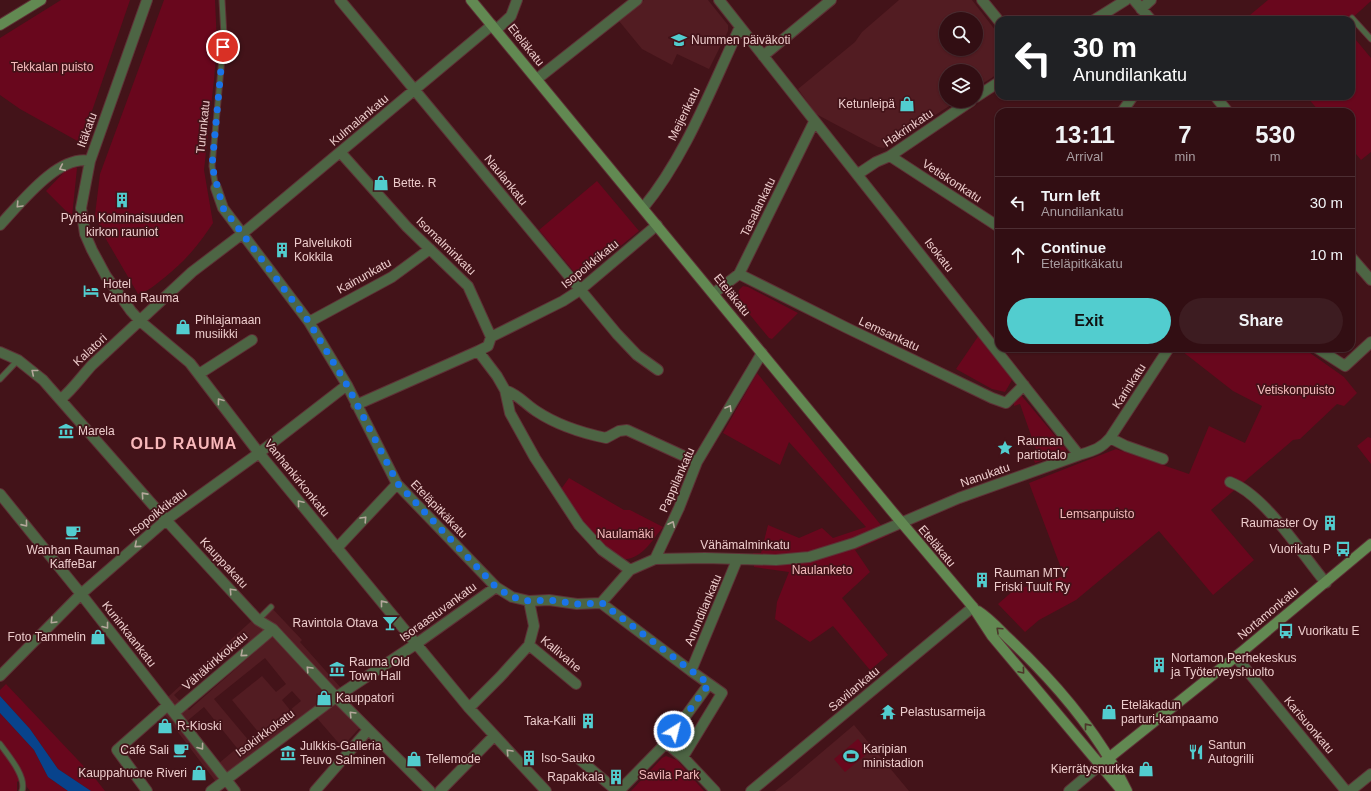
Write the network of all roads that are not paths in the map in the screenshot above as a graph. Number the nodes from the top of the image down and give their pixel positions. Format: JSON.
{"nodes":[{"id":1,"x":40,"y":0,"type":"edge"},
{"id":2,"x":147,"y":0,"type":"edge"},
{"id":3,"x":222,"y":0,"type":"edge"},
{"id":4,"x":340,"y":0,"type":"edge"},
{"id":5,"x":471,"y":0,"type":"edge"},
{"id":6,"x":517,"y":0,"type":"edge"},
{"id":7,"x":637,"y":0,"type":"edge"},
{"id":8,"x":719,"y":0,"type":"edge"},
{"id":9,"x":831,"y":0,"type":"edge"},
{"id":10,"x":982,"y":0,"type":"edge"},
{"id":11,"x":1126,"y":0,"type":"edge"},
{"id":12,"x":1134,"y":0,"type":"edge"},
{"id":13,"x":1151,"y":0,"type":"edge"},
{"id":14,"x":1141,"y":8,"type":"junction"},
{"id":15,"x":995,"y":16,"type":"edge"},
{"id":16,"x":1100,"y":16,"type":"edge"},
{"id":17,"x":1148,"y":16,"type":"edge"},
{"id":18,"x":1355,"y":21,"type":"edge"},
{"id":19,"x":0,"y":25,"type":"edge"},
{"id":20,"x":740,"y":27,"type":"junction"},
{"id":21,"x":494,"y":28,"type":"junction"},
{"id":22,"x":1371,"y":39,"type":"edge"},
{"id":23,"x":763,"y":56,"type":"junction"},
{"id":24,"x":537,"y":80,"type":"junction"},
{"id":25,"x":995,"y":85,"type":"edge"},
{"id":26,"x":416,"y":90,"type":"junction"},
{"id":27,"x":983,"y":92,"type":"edge"},
{"id":28,"x":1218,"y":100,"type":"edge"},
{"id":29,"x":960,"y":108,"type":"edge"},
{"id":30,"x":1225,"y":108,"type":"edge"},
{"id":31,"x":814,"y":122,"type":"junction"},
{"id":32,"x":341,"y":153,"type":"junction"},
{"id":33,"x":890,"y":156,"type":"junction"},
{"id":34,"x":90,"y":161,"type":"junction"},
{"id":35,"x":858,"y":174,"type":"junction"},
{"id":36,"x":216,"y":188,"type":"joint"},
{"id":37,"x":643,"y":208,"type":"junction"},
{"id":38,"x":995,"y":224,"type":"edge"},
{"id":39,"x":0,"y":225,"type":"edge"},
{"id":40,"x":657,"y":225,"type":"junction"},
{"id":41,"x":242,"y":234,"type":"junction"},
{"id":42,"x":430,"y":250,"type":"junction"},
{"id":43,"x":1355,"y":262,"type":"edge"},
{"id":44,"x":739,"y":274,"type":"junction"},
{"id":45,"x":1371,"y":280,"type":"edge"},
{"id":46,"x":580,"y":290,"type":"junction"},
{"id":47,"x":714,"y":294,"type":"junction"},
{"id":48,"x":140,"y":321,"type":"junction"},
{"id":49,"x":309,"y":322,"type":"junction"},
{"id":50,"x":491,"y":338,"type":"junction"},
{"id":51,"x":252,"y":340,"type":"dead end"},
{"id":52,"x":1371,"y":342,"type":"edge"},
{"id":53,"x":995,"y":348,"type":"edge"},
{"id":54,"x":478,"y":351,"type":"junction"},
{"id":55,"x":0,"y":352,"type":"edge"},
{"id":56,"x":998,"y":352,"type":"edge"},
{"id":57,"x":1165,"y":352,"type":"edge"},
{"id":58,"x":1323,"y":352,"type":"edge"},
{"id":59,"x":762,"y":353,"type":"junction"},
{"id":60,"x":18,"y":360,"type":"junction"},
{"id":61,"x":658,"y":370,"type":"dead end"},
{"id":62,"x":199,"y":374,"type":"junction"},
{"id":63,"x":0,"y":379,"type":"edge"},
{"id":64,"x":347,"y":385,"type":"junction"},
{"id":65,"x":1024,"y":385,"type":"junction"},
{"id":66,"x":504,"y":390,"type":"junction"},
{"id":67,"x":61,"y":399,"type":"junction"},
{"id":68,"x":356,"y":405,"type":"junction"},
{"id":69,"x":1110,"y":438,"type":"junction"},
{"id":70,"x":259,"y":453,"type":"junction"},
{"id":71,"x":1079,"y":455,"type":"junction"},
{"id":72,"x":1163,"y":459,"type":"dead end"},
{"id":73,"x":697,"y":462,"type":"junction"},
{"id":74,"x":1230,"y":482,"type":"dead end"},
{"id":75,"x":398,"y":484,"type":"junction"},
{"id":76,"x":0,"y":494,"type":"edge"},
{"id":77,"x":166,"y":520,"type":"junction"},
{"id":78,"x":901,"y":522,"type":"junction"},
{"id":79,"x":1371,"y":544,"type":"edge"},
{"id":80,"x":337,"y":548,"type":"junction"},
{"id":81,"x":655,"y":559,"type":"junction"},
{"id":82,"x":738,"y":560,"type":"junction"},
{"id":83,"x":630,"y":570,"type":"junction"},
{"id":84,"x":1326,"y":582,"type":"junction"},
{"id":85,"x":496,"y":587,"type":"junction"},
{"id":86,"x":81,"y":594,"type":"junction"},
{"id":87,"x":529,"y":601,"type":"junction"},
{"id":88,"x":602,"y":603,"type":"junction"},
{"id":89,"x":272,"y":607,"type":"dead end"},
{"id":90,"x":973,"y":607,"type":"junction"},
{"id":91,"x":258,"y":620,"type":"junction"},
{"id":92,"x":273,"y":629,"type":"junction"},
{"id":93,"x":416,"y":644,"type":"junction"},
{"id":94,"x":529,"y":645,"type":"junction"},
{"id":95,"x":1236,"y":657,"type":"junction"},
{"id":96,"x":691,"y":671,"type":"junction"},
{"id":97,"x":0,"y":676,"type":"edge"},
{"id":98,"x":576,"y":684,"type":"dead end"},
{"id":99,"x":709,"y":684,"type":"junction"},
{"id":100,"x":336,"y":697,"type":"junction"},
{"id":101,"x":469,"y":708,"type":"junction"},
{"id":102,"x":171,"y":709,"type":"junction"},
{"id":103,"x":368,"y":730,"type":"junction"},
{"id":104,"x":494,"y":736,"type":"junction"},
{"id":105,"x":666,"y":743,"type":"junction"},
{"id":106,"x":0,"y":744,"type":"edge"},
{"id":107,"x":683,"y":757,"type":"junction"},
{"id":108,"x":1108,"y":758,"type":"junction"},
{"id":109,"x":579,"y":759,"type":"dead end"},
{"id":110,"x":1100,"y":765,"type":"junction"},
{"id":111,"x":1371,"y":774,"type":"edge"},
{"id":112,"x":226,"y":779,"type":"junction"},
{"id":113,"x":22,"y":791,"type":"edge"},
{"id":114,"x":147,"y":791,"type":"edge"},
{"id":115,"x":211,"y":791,"type":"edge"},
{"id":116,"x":235,"y":791,"type":"edge"},
{"id":117,"x":315,"y":791,"type":"edge"},
{"id":118,"x":430,"y":791,"type":"edge"},
{"id":119,"x":440,"y":791,"type":"edge"},
{"id":120,"x":546,"y":791,"type":"edge"},
{"id":121,"x":618,"y":791,"type":"edge"},
{"id":122,"x":714,"y":791,"type":"edge"},
{"id":123,"x":751,"y":791,"type":"edge"},
{"id":124,"x":1069,"y":791,"type":"edge"},
{"id":125,"x":1122,"y":791,"type":"edge"},
{"id":126,"x":1127,"y":791,"type":"edge"},
{"id":127,"x":1346,"y":791,"type":"edge"},
{"id":128,"x":1350,"y":791,"type":"edge"}],
"edges":[{"from":1,"to":19,"type":"main road"},
{"from":2,"to":34,"type":"street","name":"Itäkatu"},
{"from":3,"to":36,"type":"lane","name":"Turunkatu"},
{"from":4,"to":26,"type":"street","name":"Naulankatu"},
{"from":5,"to":21,"type":"main road","name":"Eteläkatu"},
{"from":6,"to":21,"type":"street","name":"Kulmalankatu"},
{"from":7,"to":24,"type":"street"},
{"from":8,"to":20,"type":"street","name":"Isokatu"},
{"from":9,"to":23,"type":"street"},
{"from":10,"to":15,"type":"street"},
{"from":11,"to":16,"type":"street"},
{"from":12,"to":14,"type":"street"},
{"from":13,"to":14,"type":"street"},
{"from":14,"to":17,"type":"street"},
{"from":18,"to":22,"type":"lane"},
{"from":20,"to":23,"type":"street","name":"Isokatu"},
{"from":20,"to":37,"type":"street","name":"Meijerikatu"},
{"from":21,"to":24,"type":"main road","name":"Eteläkatu"},
{"from":21,"to":26,"type":"street","name":"Kulmalankatu"},
{"from":23,"to":31,"type":"street","name":"Isokatu"},
{"from":24,"to":37,"type":"main road","name":"Eteläkatu"},
{"from":25,"to":27,"type":"street"},
{"from":26,"to":32,"type":"street","name":"Kulmalankatu"},
{"from":26,"to":46,"type":"street","name":"Naulankatu"},
{"from":28,"to":30,"type":"street"},
{"from":29,"to":33,"type":"street","name":"Hakrinkatu"},
{"from":31,"to":35,"type":"street","name":"Isokatu"},
{"from":31,"to":44,"type":"street","name":"Tasalankatu"},
{"from":32,"to":41,"type":"street","name":"Kulmalankatu"},
{"from":32,"to":42,"type":"street","name":"Isomalminkatu"},
{"from":33,"to":35,"type":"street","name":"Hakrinkatu"},
{"from":33,"to":38,"type":"street","name":"Vetiskonkatu"},
{"from":34,"to":39,"type":"street","name":"Itäkatu","one_way":true},
{"from":34,"to":48,"type":"street","name":"Vanhankirkonkatu"},
{"from":35,"to":53,"type":"street","name":"Isokatu"},
{"from":36,"to":41,"type":"street","name":"Turunkatu"},
{"from":37,"to":40,"type":"main road","name":"Eteläkatu"},
{"from":40,"to":46,"type":"street","name":"Isopoikkikatu"},
{"from":40,"to":47,"type":"main road","name":"Eteläkatu"},
{"from":41,"to":48,"type":"street"},
{"from":41,"to":49,"type":"street","name":"Eteläpitkäkatu"},
{"from":42,"to":49,"type":"street","name":"Kainunkatu"},
{"from":42,"to":50,"type":"street","name":"Isomalminkatu"},
{"from":43,"to":45,"type":"street"},
{"from":44,"to":47,"type":"street","name":"Tasalankatu"},
{"from":44,"to":65,"type":"street","name":"Lemsankatu"},
{"from":46,"to":50,"type":"street","name":"Isopoikkikatu"},
{"from":46,"to":61,"type":"street","name":"Naulankatu"},
{"from":47,"to":59,"type":"main road","name":"Eteläkatu"},
{"from":48,"to":62,"type":"street","name":"Vanhankirkonkatu"},
{"from":48,"to":67,"type":"street","name":"Kalatori"},
{"from":49,"to":64,"type":"street","name":"Eteläpitkäkatu"},
{"from":50,"to":54,"type":"street"},
{"from":51,"to":62,"type":"street"},
{"from":52,"to":58,"type":"street"},
{"from":54,"to":66,"type":"street"},
{"from":54,"to":68,"type":"street"},
{"from":55,"to":60,"type":"street","name":"Kauppakatu"},
{"from":56,"to":65,"type":"street","name":"Isokatu"},
{"from":57,"to":69,"type":"street","name":"Karinkatu"},
{"from":73,"to":59,"type":"street","name":"Pappilankatu","one_way":true},
{"from":59,"to":78,"type":"main road","name":"Eteläkatu"},
{"from":60,"to":63,"type":"lane"},
{"from":67,"to":60,"type":"street","name":"Kauppakatu","one_way":true},
{"from":70,"to":62,"type":"street","name":"Vanhankirkonkatu","one_way":true},
{"from":64,"to":68,"type":"street","name":"Eteläpitkäkatu"},
{"from":64,"to":70,"type":"street","name":"Isopoikkikatu"},
{"from":65,"to":71,"type":"street","name":"Isokatu"},
{"from":66,"to":73,"type":"street"},
{"from":66,"to":83,"type":"street"},
{"from":77,"to":67,"type":"street","name":"Kauppakatu","one_way":true},
{"from":68,"to":75,"type":"street","name":"Eteläpitkäkatu"},
{"from":69,"to":71,"type":"street"},
{"from":69,"to":72,"type":"street"},
{"from":70,"to":77,"type":"street","name":"Isopoikkikatu"},
{"from":80,"to":70,"type":"street","name":"Vanhankirkonkatu","one_way":true},
{"from":71,"to":78,"type":"street","name":"Nanukatu"},
{"from":81,"to":73,"type":"street","name":"Pappilankatu","one_way":true},
{"from":74,"to":84,"type":"street"},
{"from":80,"to":75,"type":"street","one_way":true},
{"from":75,"to":85,"type":"street","name":"Eteläpitkäkatu"},
{"from":76,"to":86,"type":"street","name":"Kuninkaankatu","one_way":true},
{"from":77,"to":86,"type":"street","name":"Isopoikkikatu","one_way":true},
{"from":91,"to":77,"type":"street","name":"Kauppakatu","one_way":true},
{"from":78,"to":82,"type":"street","name":"Vähämalminkatu"},
{"from":78,"to":90,"type":"main road","name":"Eteläkatu"},
{"from":79,"to":84,"type":"main road","name":"Nortamonkatu"},
{"from":93,"to":80,"type":"street","name":"Vanhankirkonkatu","one_way":true},
{"from":81,"to":82,"type":"street","name":"Vähämalminkatu"},
{"from":81,"to":83,"type":"street"},
{"from":82,"to":96,"type":"street","name":"Anundilankatu"},
{"from":83,"to":88,"type":"street"},
{"from":84,"to":95,"type":"main road","name":"Nortamonkatu"},
{"from":85,"to":87,"type":"street","name":"Eteläpitkäkatu"},
{"from":85,"to":93,"type":"street","name":"Isoraastuvankatu"},
{"from":86,"to":97,"type":"street","name":"Isopoikkikatu","one_way":true},
{"from":86,"to":102,"type":"street","name":"Kuninkaankatu","one_way":true},
{"from":87,"to":88,"type":"street","name":"Eteläpitkäkatu"},
{"from":87,"to":94,"type":"street"},
{"from":88,"to":96,"type":"street"},
{"from":89,"to":91,"type":"lane"},
{"from":108,"to":90,"type":"main road","name":"Eteläkatu","one_way":true},
{"from":90,"to":110,"type":"main road","name":"Eteläkatu","one_way":true},
{"from":90,"to":123,"type":"street","name":"Savilankatu"},
{"from":91,"to":92,"type":"street","name":"Kauppakatu"},
{"from":100,"to":92,"type":"street","name":"Kauppakatu","one_way":true},
{"from":92,"to":102,"type":"street","name":"Vähäkirkkokatu","one_way":true},
{"from":93,"to":100,"type":"street","name":"Isoraastuvankatu"},
{"from":93,"to":101,"type":"street","name":"Vanhankirkonkatu"},
{"from":94,"to":98,"type":"street","name":"Kallivahe"},
{"from":94,"to":101,"type":"street"},
{"from":95,"to":108,"type":"main road","name":"Nortamonkatu"},
{"from":95,"to":127,"type":"street","name":"Karisuonkatu"},
{"from":96,"to":99,"type":"street"},
{"from":99,"to":105,"type":"street"},
{"from":99,"to":107,"type":"street"},
{"from":103,"to":100,"type":"street","name":"Kauppakatu","one_way":true},
{"from":100,"to":112,"type":"street","name":"Isokirkkokatu"},
{"from":101,"to":104,"type":"street","name":"Vanhankirkonkatu"},
{"from":102,"to":112,"type":"street","name":"Kuninkaankatu","one_way":true},
{"from":102,"to":114,"type":"street","name":"Vähäkirkkokatu"},
{"from":103,"to":117,"type":"street"},
{"from":103,"to":118,"type":"street","name":"Kauppakatu"},
{"from":104,"to":119,"type":"street"},
{"from":120,"to":104,"type":"street","name":"Vanhankirkonkatu","one_way":true},
{"from":105,"to":107,"type":"street"},
{"from":105,"to":121,"type":"street"},
{"from":106,"to":113,"type":"lane"},
{"from":107,"to":122,"type":"street"},
{"from":108,"to":110,"type":"main road","name":"Nortamonkatu"},
{"from":108,"to":126,"type":"main road","name":"Eteläkatu"},
{"from":109,"to":121,"type":"street"},
{"from":110,"to":124,"type":"street","name":"Nortamonkatu"},
{"from":110,"to":125,"type":"main road","name":"Eteläkatu"},
{"from":111,"to":128,"type":"street"},
{"from":112,"to":115,"type":"street","name":"Isokirkkokatu"},
{"from":112,"to":116,"type":"street","name":"Kuninkaankatu"}]}
